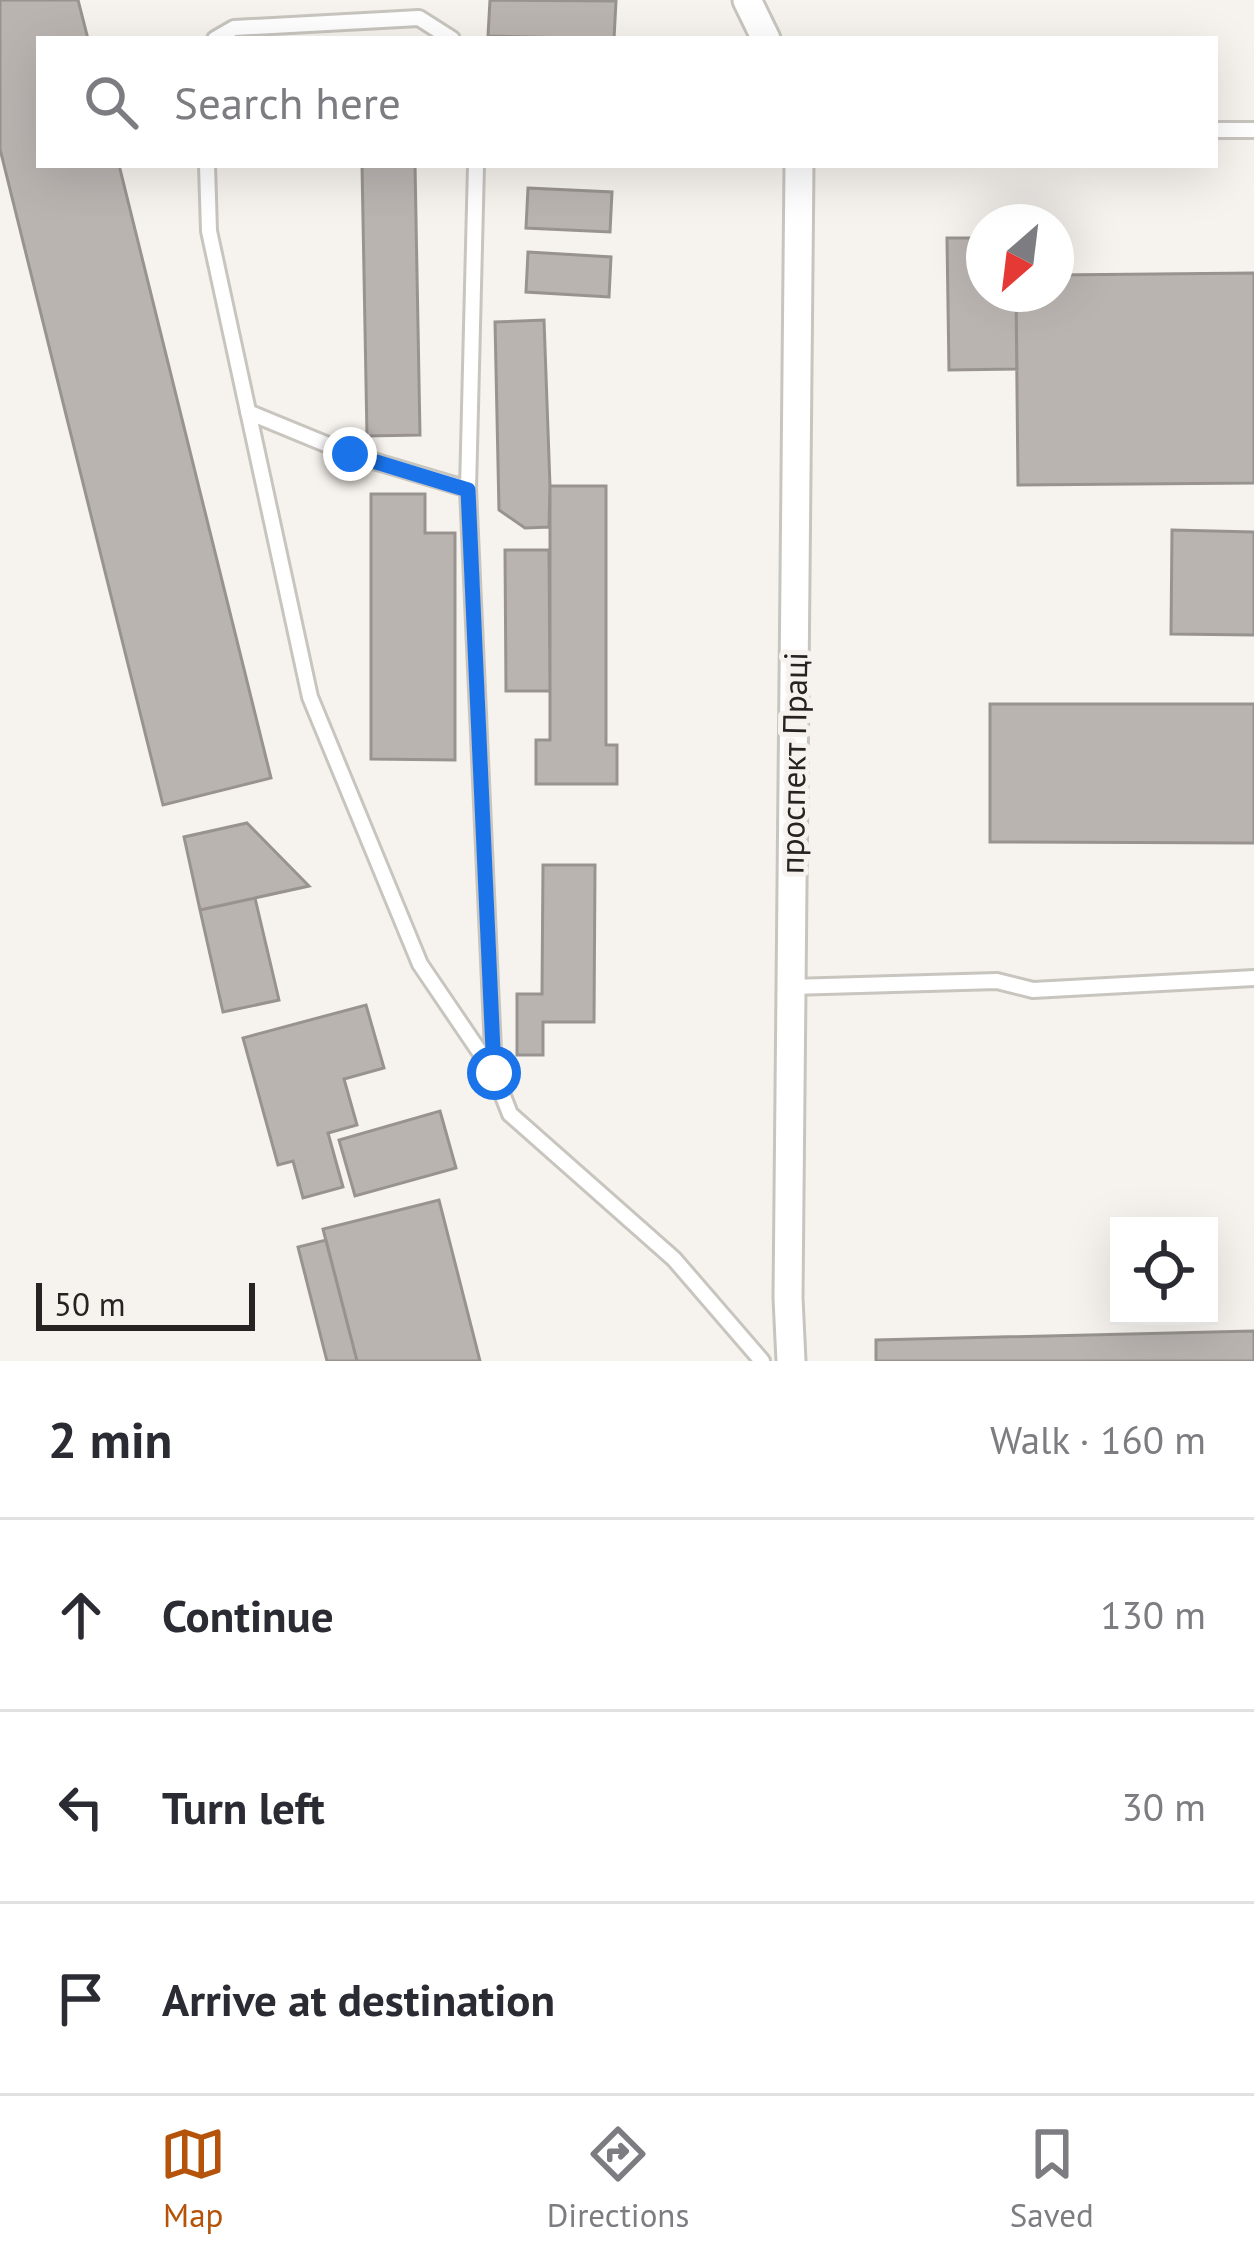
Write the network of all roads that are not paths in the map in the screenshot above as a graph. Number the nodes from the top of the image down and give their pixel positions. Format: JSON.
{"nodes":[{"id":1,"x":747,"y":0,"type":"edge"},
{"id":2,"x":220,"y":36,"type":"edge"},
{"id":3,"x":447,"y":36,"type":"edge"},
{"id":4,"x":765,"y":36,"type":"edge"},
{"id":5,"x":1218,"y":130,"type":"edge"},
{"id":6,"x":1254,"y":130,"type":"edge"},
{"id":7,"x":207,"y":168,"type":"edge"},
{"id":8,"x":476,"y":168,"type":"edge"},
{"id":9,"x":799,"y":168,"type":"edge"},
{"id":10,"x":248,"y":412,"type":"junction"},
{"id":11,"x":468,"y":490,"type":"junction"},
{"id":12,"x":1254,"y":978,"type":"edge"},
{"id":13,"x":791,"y":987,"type":"junction"},
{"id":14,"x":494,"y":1073,"type":"junction"},
{"id":15,"x":762,"y":1361,"type":"edge"},
{"id":16,"x":791,"y":1361,"type":"edge"}],
"edges":[{"from":1,"to":4,"type":"street"},
{"from":2,"to":3,"type":"lane"},
{"from":5,"to":6,"type":"lane"},
{"from":7,"to":10,"type":"lane"},
{"from":8,"to":11,"type":"lane"},
{"from":9,"to":13,"type":"street","name":"проспект Праці"},
{"from":10,"to":11,"type":"lane"},
{"from":10,"to":14,"type":"lane"},
{"from":11,"to":14,"type":"lane"},
{"from":12,"to":13,"type":"lane"},
{"from":13,"to":16,"type":"street","name":"проспект Праці"},
{"from":14,"to":15,"type":"lane"}]}
